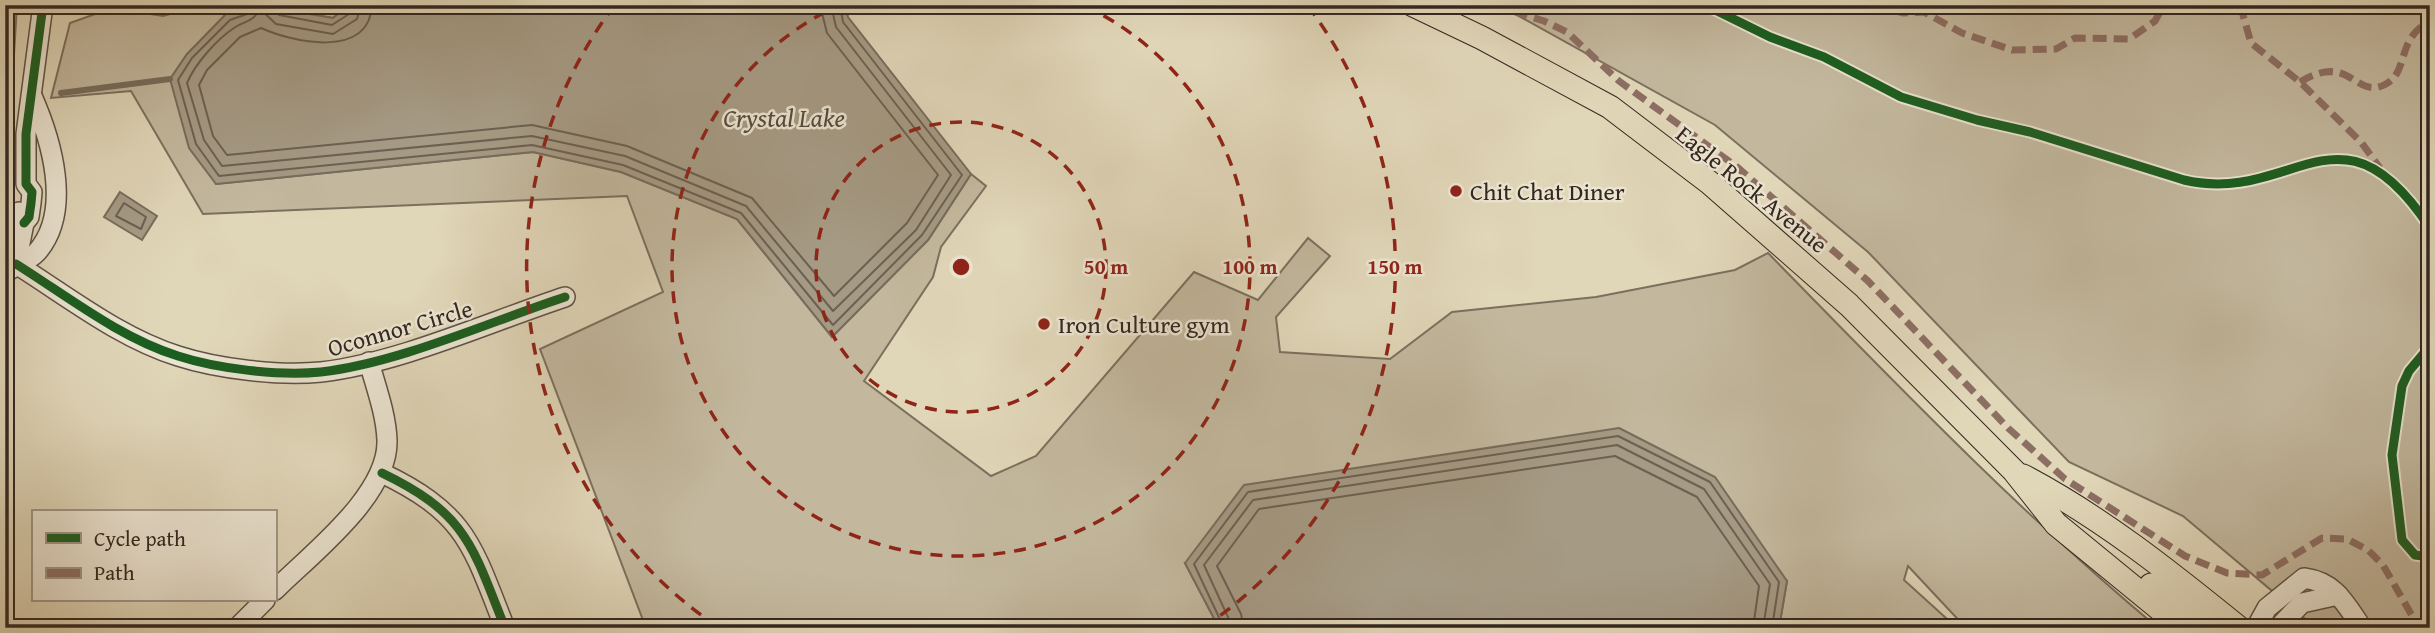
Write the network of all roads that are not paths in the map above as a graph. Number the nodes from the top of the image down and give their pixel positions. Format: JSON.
{"nodes":[{"id":1,"x":43,"y":5,"type":"edge"},
{"id":2,"x":1413,"y":5,"type":"edge"},
{"id":3,"x":31,"y":96,"type":"junction"},
{"id":4,"x":11,"y":269,"type":"edge"},
{"id":5,"x":565,"y":297,"type":"dead end"},
{"id":6,"x":369,"y":362,"type":"junction"},
{"id":7,"x":2014,"y":471,"type":"junction"},
{"id":8,"x":382,"y":473,"type":"junction"},
{"id":9,"x":2127,"y":582,"type":"junction"},
{"id":10,"x":276,"y":589,"type":"edge"},
{"id":11,"x":2338,"y":595,"type":"junction"},
{"id":12,"x":263,"y":602,"type":"edge"},
{"id":13,"x":237,"y":628,"type":"edge"},
{"id":14,"x":505,"y":628,"type":"edge"},
{"id":15,"x":2183,"y":628,"type":"edge"},
{"id":16,"x":2211,"y":628,"type":"edge"},
{"id":17,"x":2239,"y":628,"type":"edge"},
{"id":18,"x":2256,"y":628,"type":"edge"},
{"id":19,"x":2278,"y":628,"type":"edge"},
{"id":20,"x":2362,"y":628,"type":"edge"}],
"edges":[{"from":1,"to":3,"type":"street"},
{"from":2,"to":7,"type":"main road","name":"Eagle Rock Avenue"},
{"from":3,"to":4,"type":"street"},
{"from":3,"to":4,"type":"street"},
{"from":4,"to":6,"type":"street","name":"Oconnor Circle"},
{"from":5,"to":6,"type":"street","name":"Oconnor Circle"},
{"from":6,"to":8,"type":"street","name":"Oconnor Circle"},
{"from":7,"to":9,"type":"main road","name":"Eagle Rock Avenue"},
{"from":7,"to":17,"type":"main road","name":"Eagle Rock Avenue"},
{"from":8,"to":10,"type":"street","name":"Oconnor Circle"},
{"from":8,"to":14,"type":"street"},
{"from":9,"to":15,"type":"main road","name":"Eagle Rock Avenue"},
{"from":9,"to":16,"type":"main road"},
{"from":11,"to":18,"type":"street"},
{"from":11,"to":19,"type":"street"},
{"from":11,"to":20,"type":"street"},
{"from":12,"to":13,"type":"street"}]}
